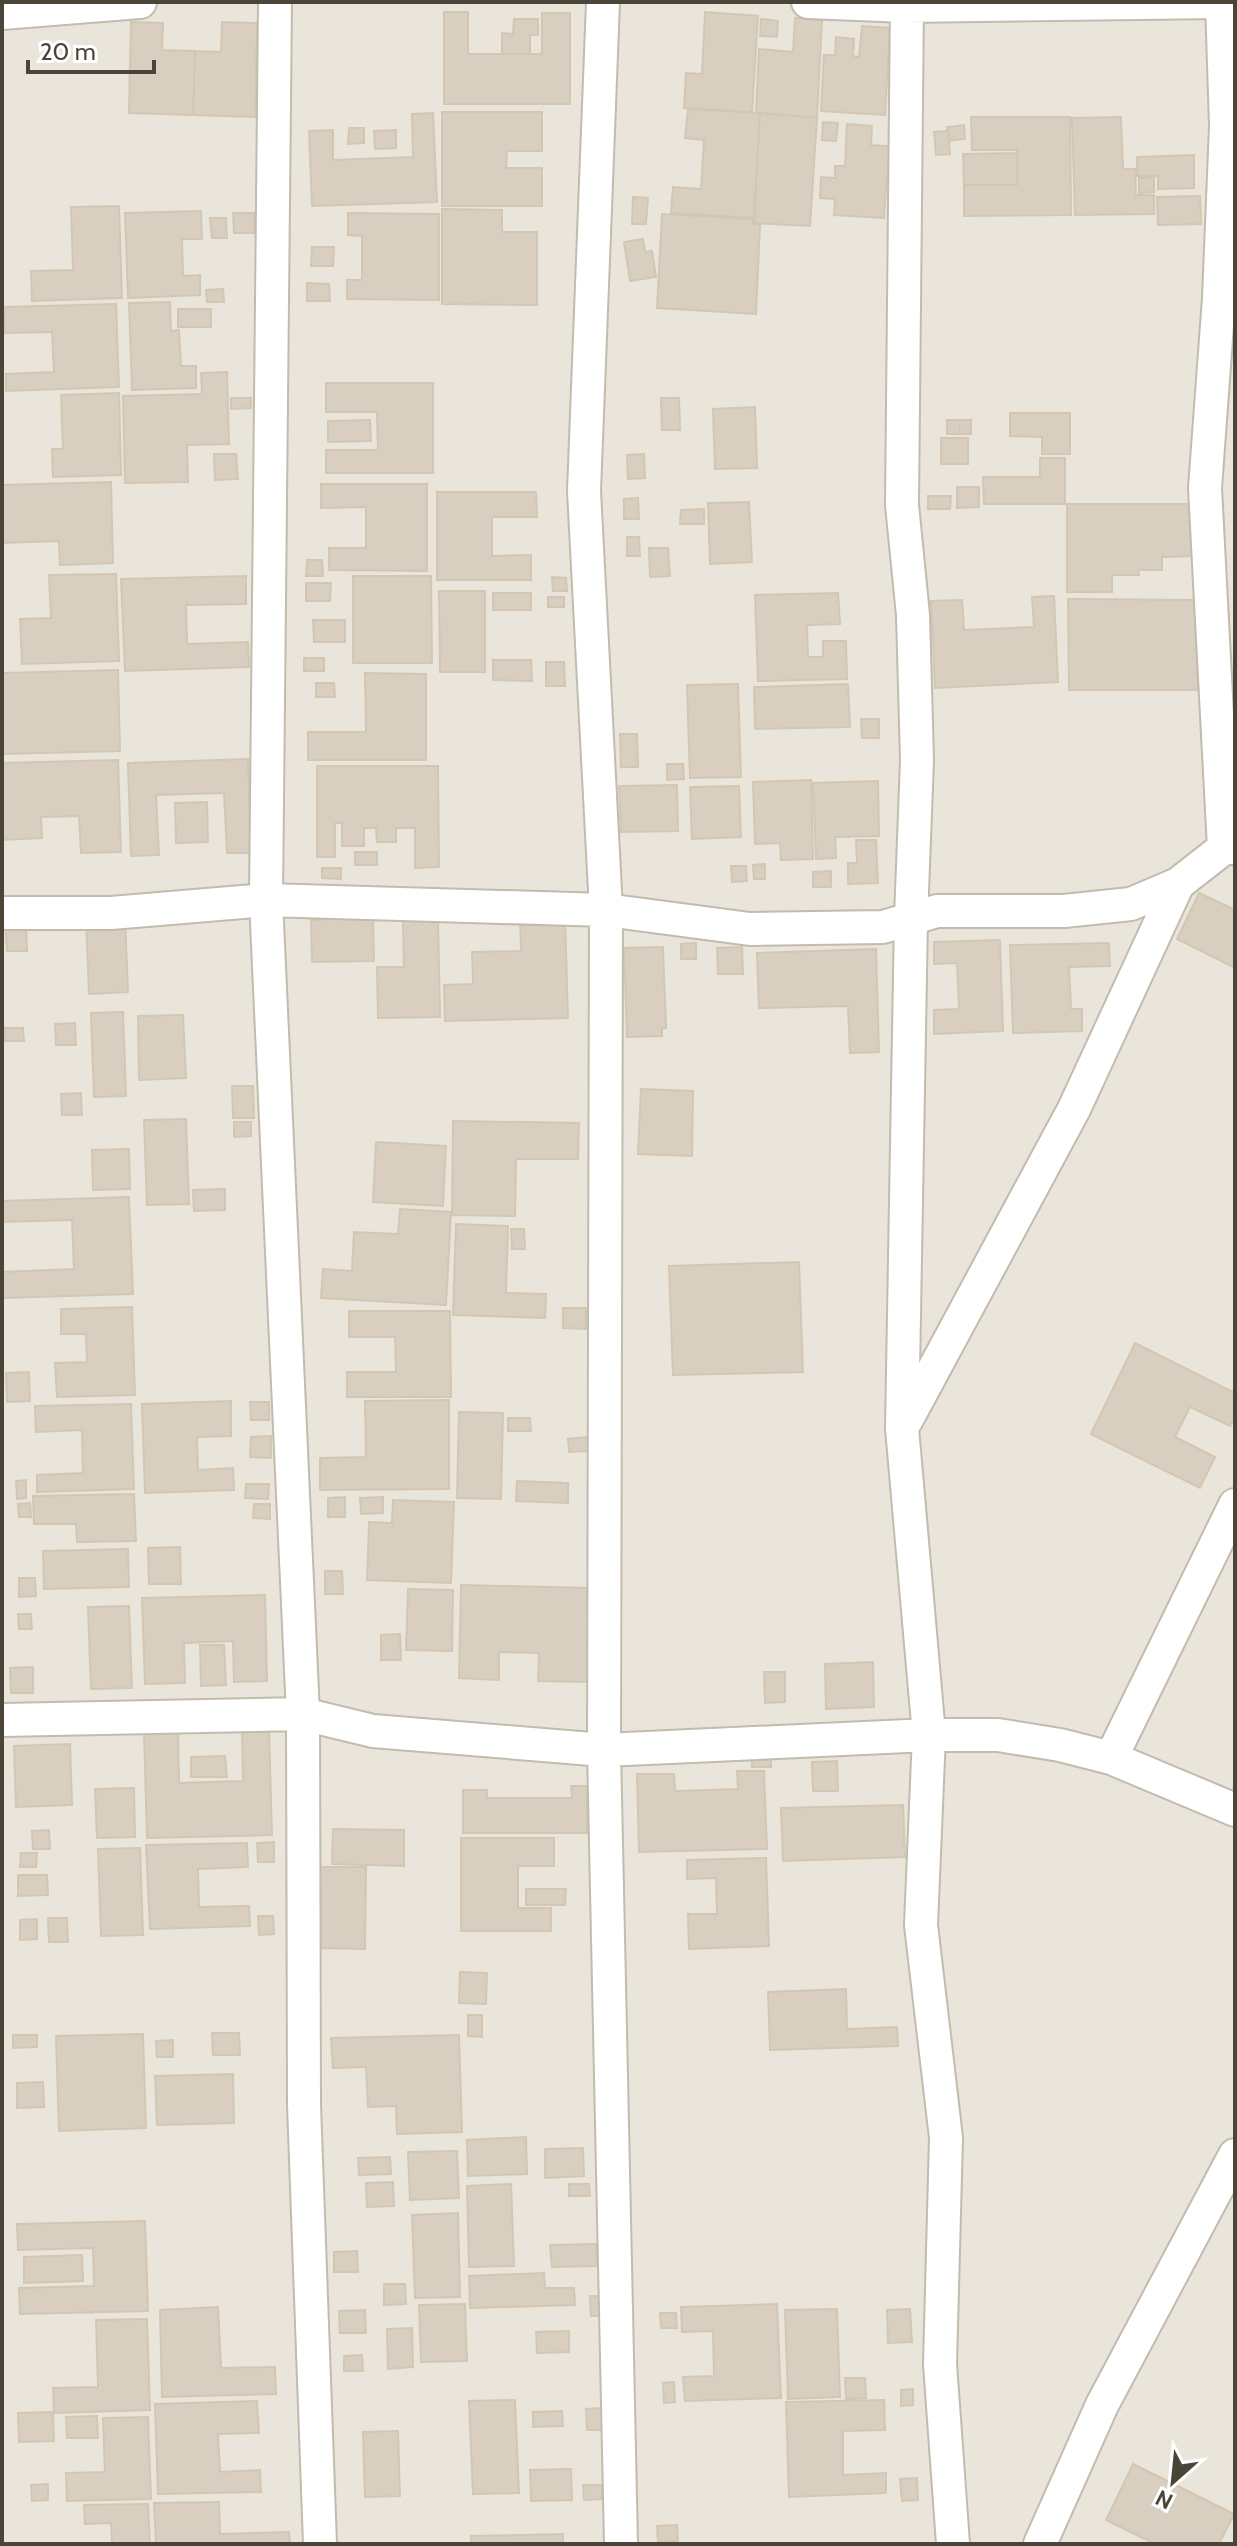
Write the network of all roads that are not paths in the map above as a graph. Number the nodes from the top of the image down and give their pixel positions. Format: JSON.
{"nodes":[{"id":1,"x":140,"y":2,"type":"edge"},
{"id":2,"x":275,"y":2,"type":"edge"},
{"id":3,"x":603,"y":2,"type":"edge"},
{"id":4,"x":808,"y":2,"type":"edge"},
{"id":5,"x":1222,"y":2,"type":"edge"},
{"id":6,"x":906,"y":4,"type":"edge"},
{"id":7,"x":2,"y":13,"type":"edge"},
{"id":8,"x":1230,"y":848,"type":"edge"},
{"id":9,"x":1178,"y":884,"type":"junction"},
{"id":10,"x":266,"y":900,"type":"junction"},
{"id":11,"x":606,"y":910,"type":"junction"},
{"id":12,"x":2,"y":913,"type":"edge"},
{"id":13,"x":911,"y":918,"type":"junction"},
{"id":14,"x":902,"y":1428,"type":"junction"},
{"id":15,"x":1235,"y":1505,"type":"edge"},
{"id":16,"x":303,"y":1714,"type":"junction"},
{"id":17,"x":2,"y":1720,"type":"edge"},
{"id":18,"x":929,"y":1735,"type":"junction"},
{"id":19,"x":604,"y":1750,"type":"junction"},
{"id":20,"x":1111,"y":1758,"type":"junction"},
{"id":21,"x":1235,"y":1810,"type":"edge"},
{"id":22,"x":1235,"y":2155,"type":"edge"},
{"id":23,"x":320,"y":2544,"type":"edge"},
{"id":24,"x":621,"y":2544,"type":"edge"},
{"id":25,"x":953,"y":2544,"type":"edge"},
{"id":26,"x":1040,"y":2544,"type":"edge"}],
"edges":[{"from":1,"to":7,"type":"street"},
{"from":2,"to":10,"type":"street"},
{"from":3,"to":11,"type":"street"},
{"from":4,"to":6,"type":"street"},
{"from":5,"to":6,"type":"street"},
{"from":5,"to":8,"type":"street"},
{"from":6,"to":13,"type":"street"},
{"from":8,"to":9,"type":"street"},
{"from":9,"to":13,"type":"street"},
{"from":9,"to":14,"type":"street"},
{"from":10,"to":11,"type":"street"},
{"from":10,"to":12,"type":"street"},
{"from":10,"to":16,"type":"street"},
{"from":11,"to":13,"type":"street"},
{"from":11,"to":19,"type":"street"},
{"from":13,"to":14,"type":"street"},
{"from":14,"to":18,"type":"street"},
{"from":15,"to":20,"type":"street"},
{"from":16,"to":17,"type":"street"},
{"from":16,"to":19,"type":"street"},
{"from":16,"to":23,"type":"street"},
{"from":18,"to":19,"type":"street"},
{"from":18,"to":20,"type":"street"},
{"from":18,"to":25,"type":"street"},
{"from":19,"to":24,"type":"street"},
{"from":20,"to":21,"type":"street"},
{"from":22,"to":26,"type":"street"}]}
